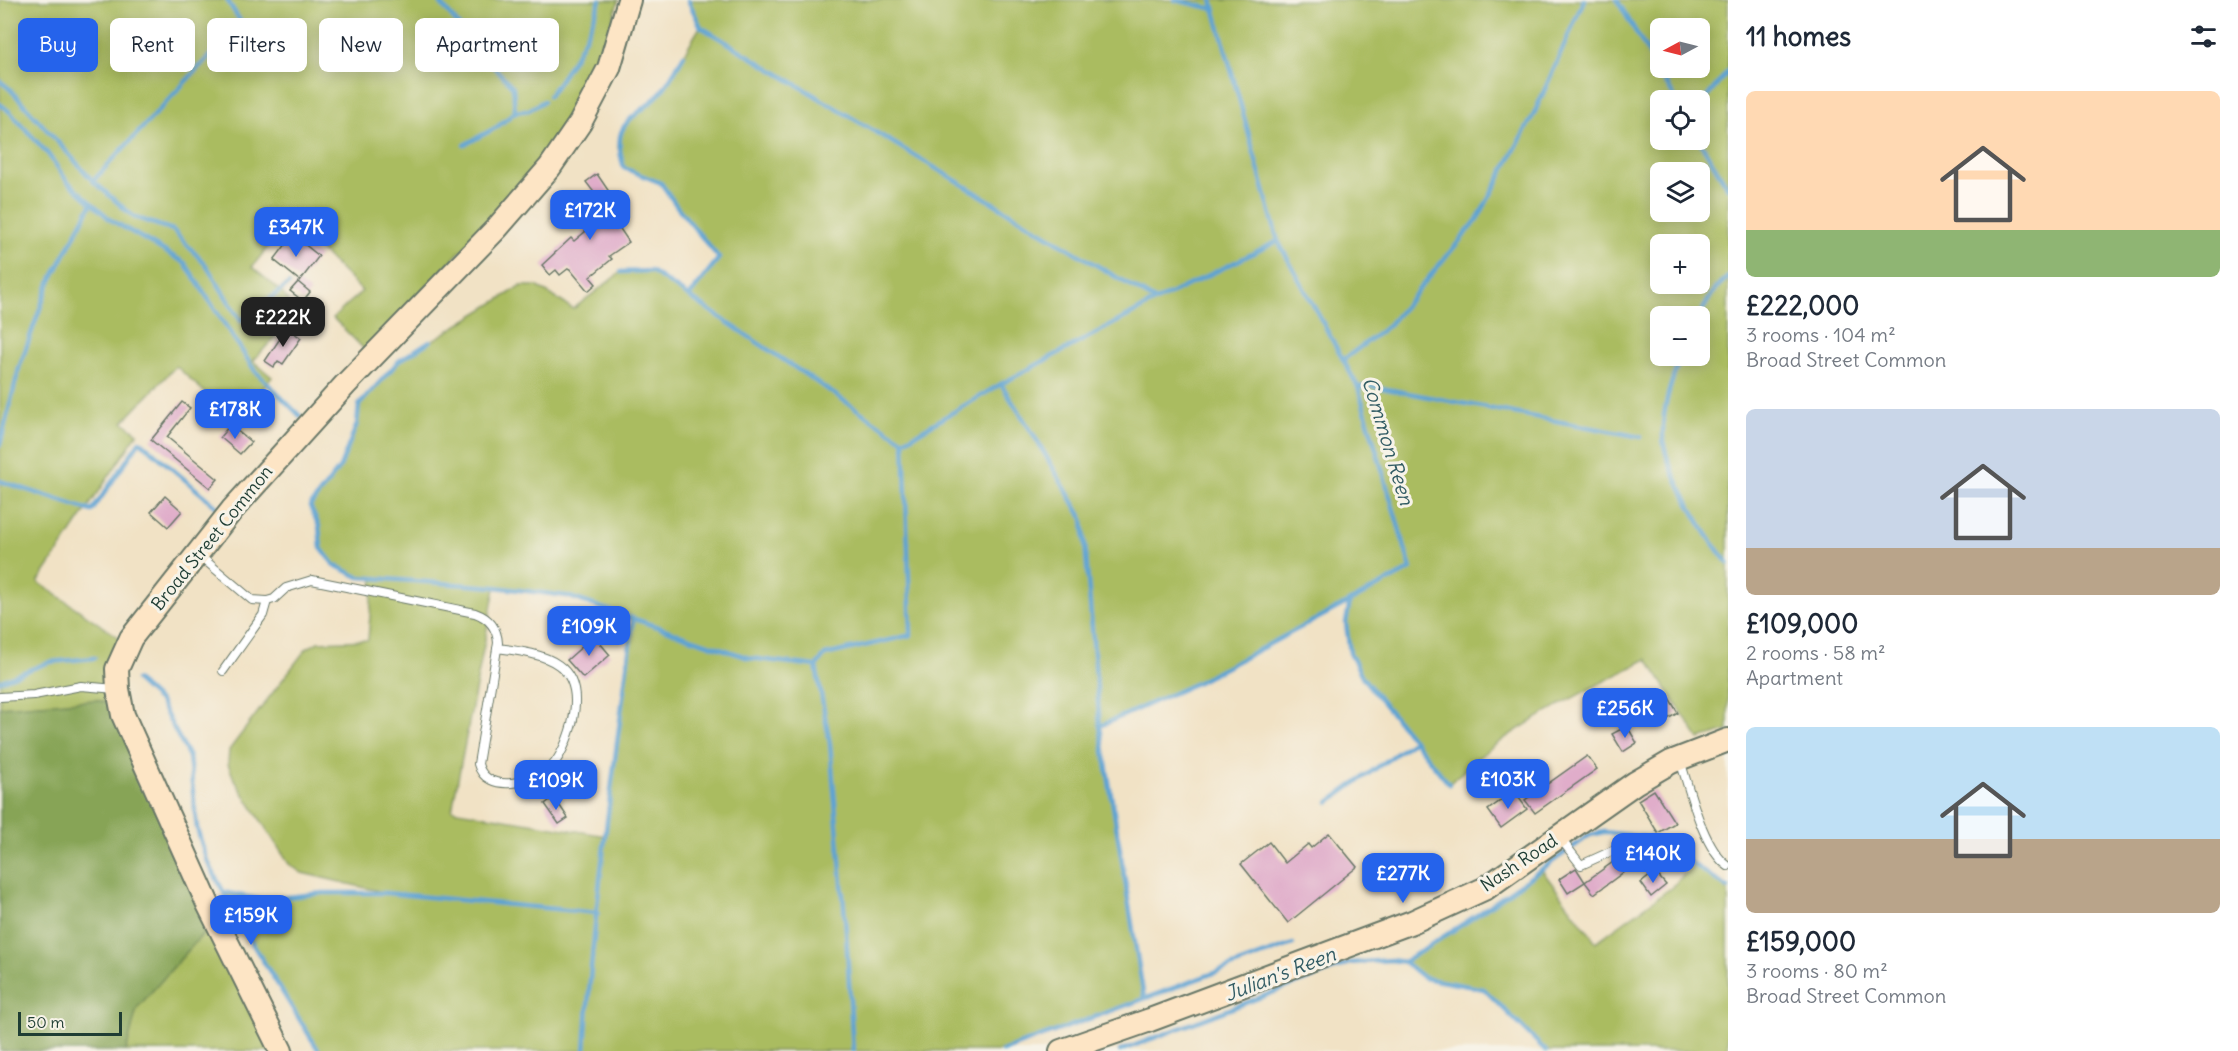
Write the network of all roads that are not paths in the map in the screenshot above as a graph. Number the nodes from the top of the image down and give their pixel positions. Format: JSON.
{"nodes":[{"id":1,"x":629,"y":0,"type":"edge"},
{"id":2,"x":196,"y":553,"type":"junction"},
{"id":3,"x":267,"y":601,"type":"junction"},
{"id":4,"x":497,"y":648,"type":"junction"},
{"id":5,"x":223,"y":671,"type":"dead end"},
{"id":6,"x":118,"y":689,"type":"junction"},
{"id":7,"x":0,"y":697,"type":"edge"},
{"id":8,"x":1728,"y":740,"type":"edge"},
{"id":9,"x":1679,"y":758,"type":"junction"},
{"id":10,"x":1562,"y":841,"type":"junction"},
{"id":11,"x":1652,"y":863,"type":"dead end"},
{"id":12,"x":1728,"y":866,"type":"edge"},
{"id":13,"x":281,"y":1051,"type":"edge"},
{"id":14,"x":1061,"y":1051,"type":"edge"}],
"edges":[{"from":1,"to":2,"type":"street","name":"Broad Street Common"},
{"from":2,"to":3,"type":"lane"},
{"from":2,"to":6,"type":"street","name":"Broad Street Common"},
{"from":3,"to":4,"type":"lane"},
{"from":3,"to":5,"type":"lane"},
{"from":4,"to":4,"type":"lane"},
{"from":6,"to":7,"type":"lane"},
{"from":6,"to":13,"type":"street","name":"Broad Street Common"},
{"from":8,"to":9,"type":"street","name":"Nash Road"},
{"from":9,"to":10,"type":"street","name":"Nash Road"},
{"from":9,"to":12,"type":"lane"},
{"from":10,"to":11,"type":"lane"},
{"from":10,"to":14,"type":"street","name":"Nash Road"}]}
